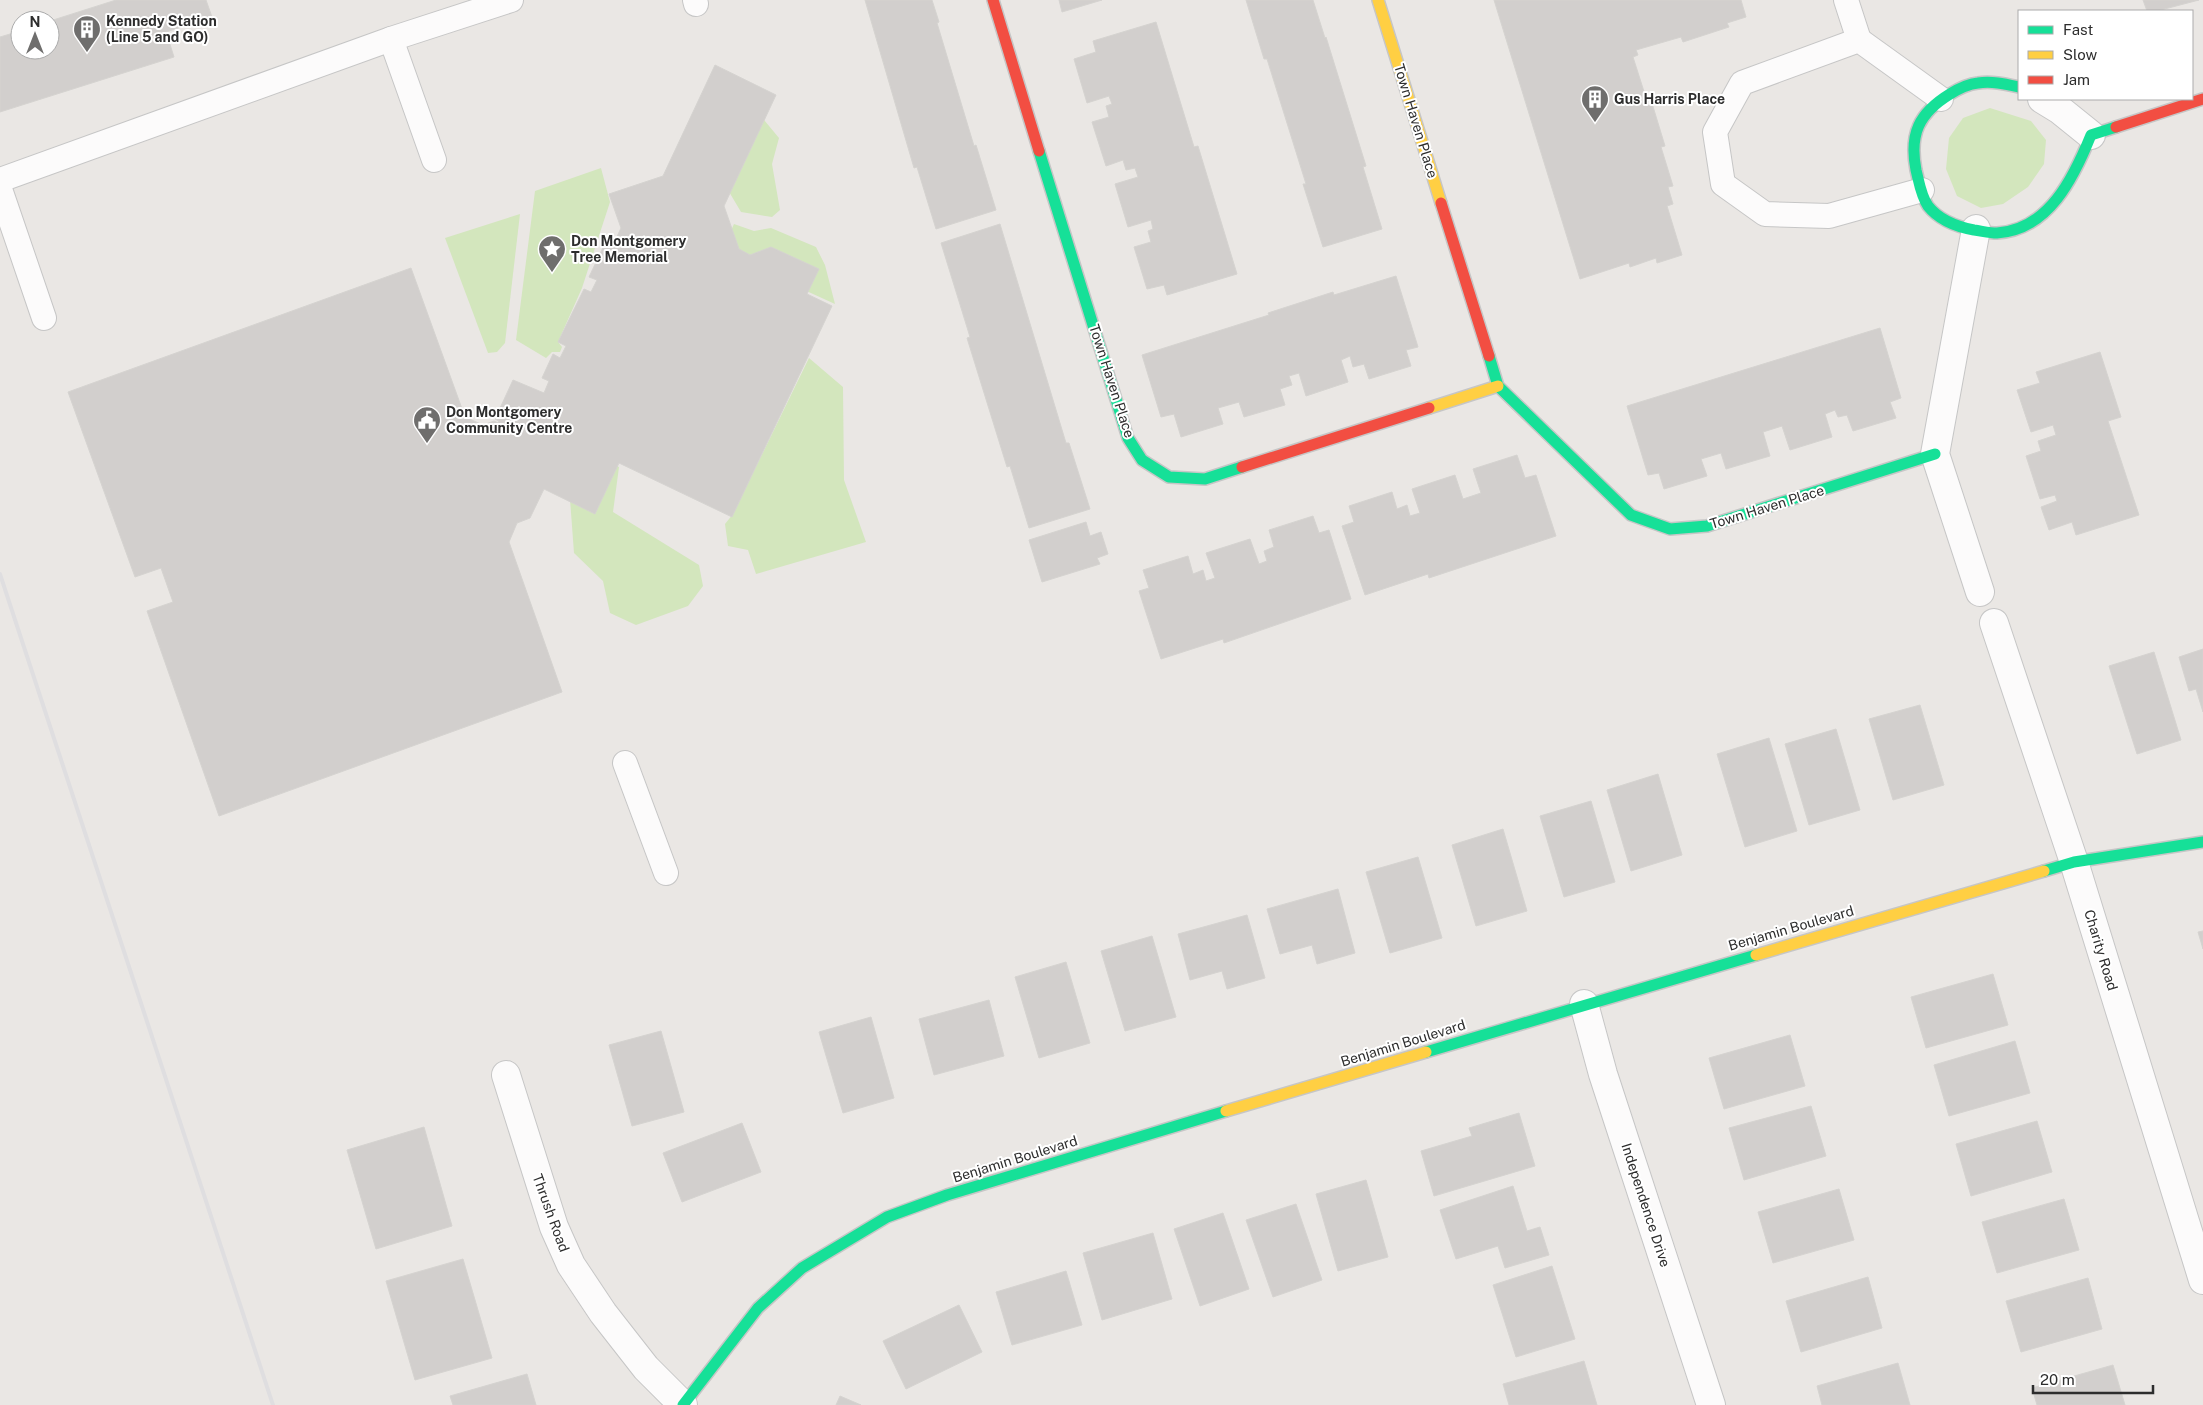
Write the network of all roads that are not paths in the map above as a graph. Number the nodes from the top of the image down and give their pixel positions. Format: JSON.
{"nodes":[{"id":1,"x":511,"y":0,"type":"edge"},
{"id":2,"x":993,"y":0,"type":"edge"},
{"id":3,"x":1378,"y":0,"type":"edge"},
{"id":4,"x":1846,"y":0,"type":"edge"},
{"id":5,"x":391,"y":39,"type":"junction"},
{"id":6,"x":1859,"y":40,"type":"junction"},
{"id":7,"x":2018,"y":87,"type":"edge"},
{"id":8,"x":1941,"y":98,"type":"junction"},
{"id":9,"x":2044,"y":100,"type":"edge"},
{"id":10,"x":2203,"y":100,"type":"edge"},
{"id":11,"x":2091,"y":135,"type":"junction"},
{"id":12,"x":434,"y":160,"type":"dead end"},
{"id":13,"x":0,"y":180,"type":"edge"},
{"id":14,"x":0,"y":189,"type":"edge"},
{"id":15,"x":1922,"y":190,"type":"junction"},
{"id":16,"x":1976,"y":230,"type":"junction"},
{"id":17,"x":44,"y":318,"type":"dead end"},
{"id":18,"x":1498,"y":386,"type":"junction"},
{"id":19,"x":1936,"y":454,"type":"junction"},
{"id":20,"x":1980,"y":592,"type":"dead end"},
{"id":21,"x":1994,"y":623,"type":"dead end"},
{"id":22,"x":625,"y":763,"type":"dead end"},
{"id":23,"x":2203,"y":842,"type":"edge"},
{"id":24,"x":2074,"y":862,"type":"junction"},
{"id":25,"x":666,"y":873,"type":"dead end"},
{"id":26,"x":1584,"y":1004,"type":"junction"},
{"id":27,"x":506,"y":1075,"type":"dead end"},
{"id":28,"x":2203,"y":1280,"type":"edge"},
{"id":29,"x":683,"y":1405,"type":"edge"},
{"id":30,"x":1711,"y":1405,"type":"edge"}],
"edges":[{"from":1,"to":5,"type":"lane"},
{"from":2,"to":18,"type":"street","name":"Town Haven Place"},
{"from":3,"to":18,"type":"street","name":"Town Haven Place"},
{"from":4,"to":6,"type":"lane"},
{"from":5,"to":12,"type":"lane"},
{"from":5,"to":13,"type":"lane"},
{"from":6,"to":8,"type":"lane"},
{"from":6,"to":15,"type":"lane"},
{"from":7,"to":8,"type":"street"},
{"from":8,"to":15,"type":"street"},
{"from":9,"to":11,"type":"street"},
{"from":10,"to":11,"type":"street"},
{"from":11,"to":16,"type":"street"},
{"from":14,"to":17,"type":"lane"},
{"from":15,"to":16,"type":"street"},
{"from":16,"to":19,"type":"street"},
{"from":18,"to":19,"type":"street","name":"Town Haven Place"},
{"from":19,"to":20,"type":"street"},
{"from":21,"to":24,"type":"street","name":"Charity Road"},
{"from":22,"to":25,"type":"lane"},
{"from":23,"to":24,"type":"street","name":"Benjamin Boulevard"},
{"from":24,"to":26,"type":"street","name":"Benjamin Boulevard"},
{"from":24,"to":28,"type":"street","name":"Charity Road"},
{"from":26,"to":29,"type":"street","name":"Benjamin Boulevard"},
{"from":26,"to":30,"type":"street","name":"Independence Drive"},
{"from":27,"to":29,"type":"street","name":"Thrush Road"}]}
